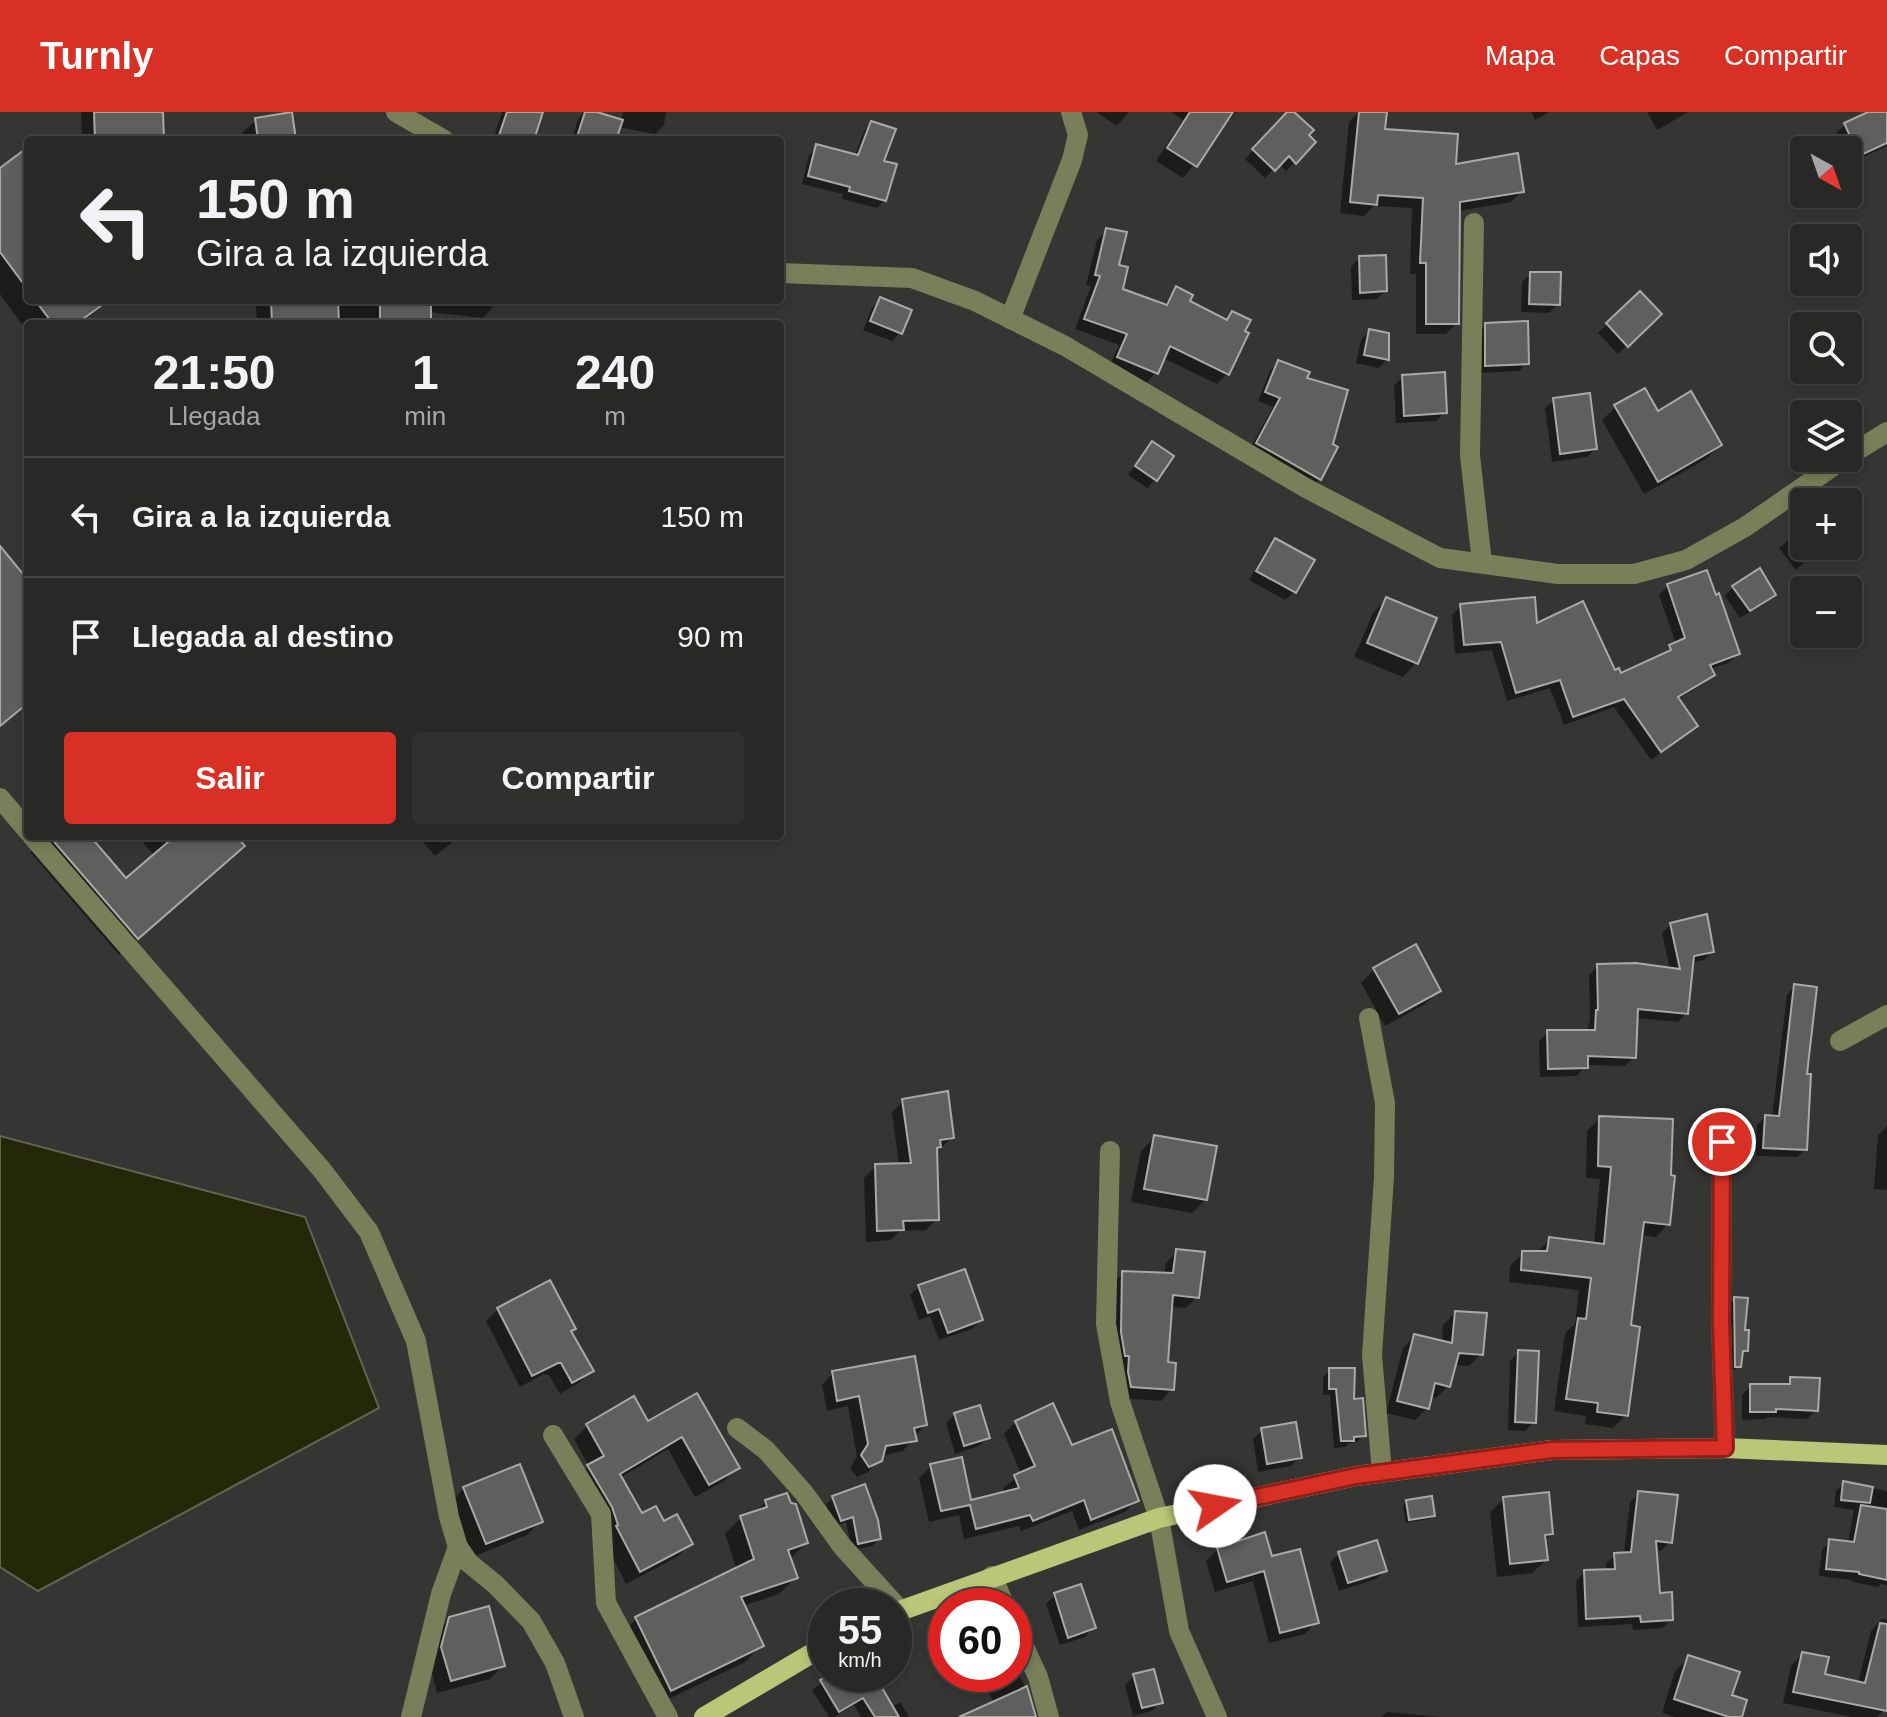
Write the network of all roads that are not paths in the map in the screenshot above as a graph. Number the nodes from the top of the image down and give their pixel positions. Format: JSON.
{"nodes":[{"id":1,"x":396,"y":112,"type":"edge"},
{"id":2,"x":1071,"y":112,"type":"edge"},
{"id":3,"x":437,"y":136,"type":"edge"},
{"id":4,"x":1474,"y":223,"type":"dead end"},
{"id":5,"x":784,"y":273,"type":"edge"},
{"id":6,"x":1010,"y":319,"type":"junction"},
{"id":7,"x":1887,"y":432,"type":"edge"},
{"id":8,"x":1862,"y":447,"type":"edge"},
{"id":9,"x":1824,"y":472,"type":"edge"},
{"id":10,"x":1482,"y":563,"type":"junction"},
{"id":11,"x":0,"y":798,"type":"edge"},
{"id":12,"x":24,"y":826,"type":"edge"},
{"id":13,"x":35,"y":840,"type":"edge"},
{"id":14,"x":1887,"y":1015,"type":"edge"},
{"id":15,"x":1369,"y":1018,"type":"dead end"},
{"id":16,"x":1840,"y":1041,"type":"dead end"},
{"id":17,"x":1722,"y":1142,"type":"dead end"},
{"id":18,"x":1110,"y":1151,"type":"dead end"},
{"id":19,"x":737,"y":1428,"type":"dead end"},
{"id":20,"x":553,"y":1435,"type":"dead end"},
{"id":21,"x":1725,"y":1448,"type":"junction"},
{"id":22,"x":1887,"y":1455,"type":"edge"},
{"id":23,"x":1382,"y":1472,"type":"junction"},
{"id":24,"x":1159,"y":1518,"type":"junction"},
{"id":25,"x":458,"y":1547,"type":"junction"},
{"id":26,"x":992,"y":1576,"type":"junction"},
{"id":27,"x":878,"y":1588,"type":"edge"},
{"id":28,"x":997,"y":1588,"type":"edge"},
{"id":29,"x":912,"y":1605,"type":"edge"},
{"id":30,"x":808,"y":1656,"type":"edge"},
{"id":31,"x":1032,"y":1664,"type":"edge"},
{"id":32,"x":411,"y":1717,"type":"edge"},
{"id":33,"x":574,"y":1717,"type":"edge"},
{"id":34,"x":668,"y":1717,"type":"edge"},
{"id":35,"x":704,"y":1717,"type":"edge"},
{"id":36,"x":1049,"y":1717,"type":"edge"},
{"id":37,"x":1217,"y":1717,"type":"edge"}],
"edges":[{"from":1,"to":3,"type":"street"},
{"from":2,"to":6,"type":"street"},
{"from":4,"to":10,"type":"street"},
{"from":5,"to":6,"type":"street"},
{"from":6,"to":10,"type":"street"},
{"from":7,"to":8,"type":"street"},
{"from":9,"to":10,"type":"street"},
{"from":11,"to":12,"type":"street"},
{"from":13,"to":25,"type":"street"},
{"from":14,"to":16,"type":"street"},
{"from":15,"to":23,"type":"street"},
{"from":17,"to":21,"type":"street"},
{"from":18,"to":24,"type":"street"},
{"from":19,"to":27,"type":"street"},
{"from":20,"to":34,"type":"street"},
{"from":21,"to":22,"type":"main road"},
{"from":21,"to":23,"type":"main road"},
{"from":23,"to":24,"type":"main road"},
{"from":24,"to":26,"type":"main road"},
{"from":24,"to":37,"type":"street"},
{"from":25,"to":32,"type":"street"},
{"from":25,"to":33,"type":"street"},
{"from":26,"to":28,"type":"street"},
{"from":26,"to":29,"type":"main road"},
{"from":30,"to":35,"type":"main road"},
{"from":31,"to":36,"type":"street"}]}
